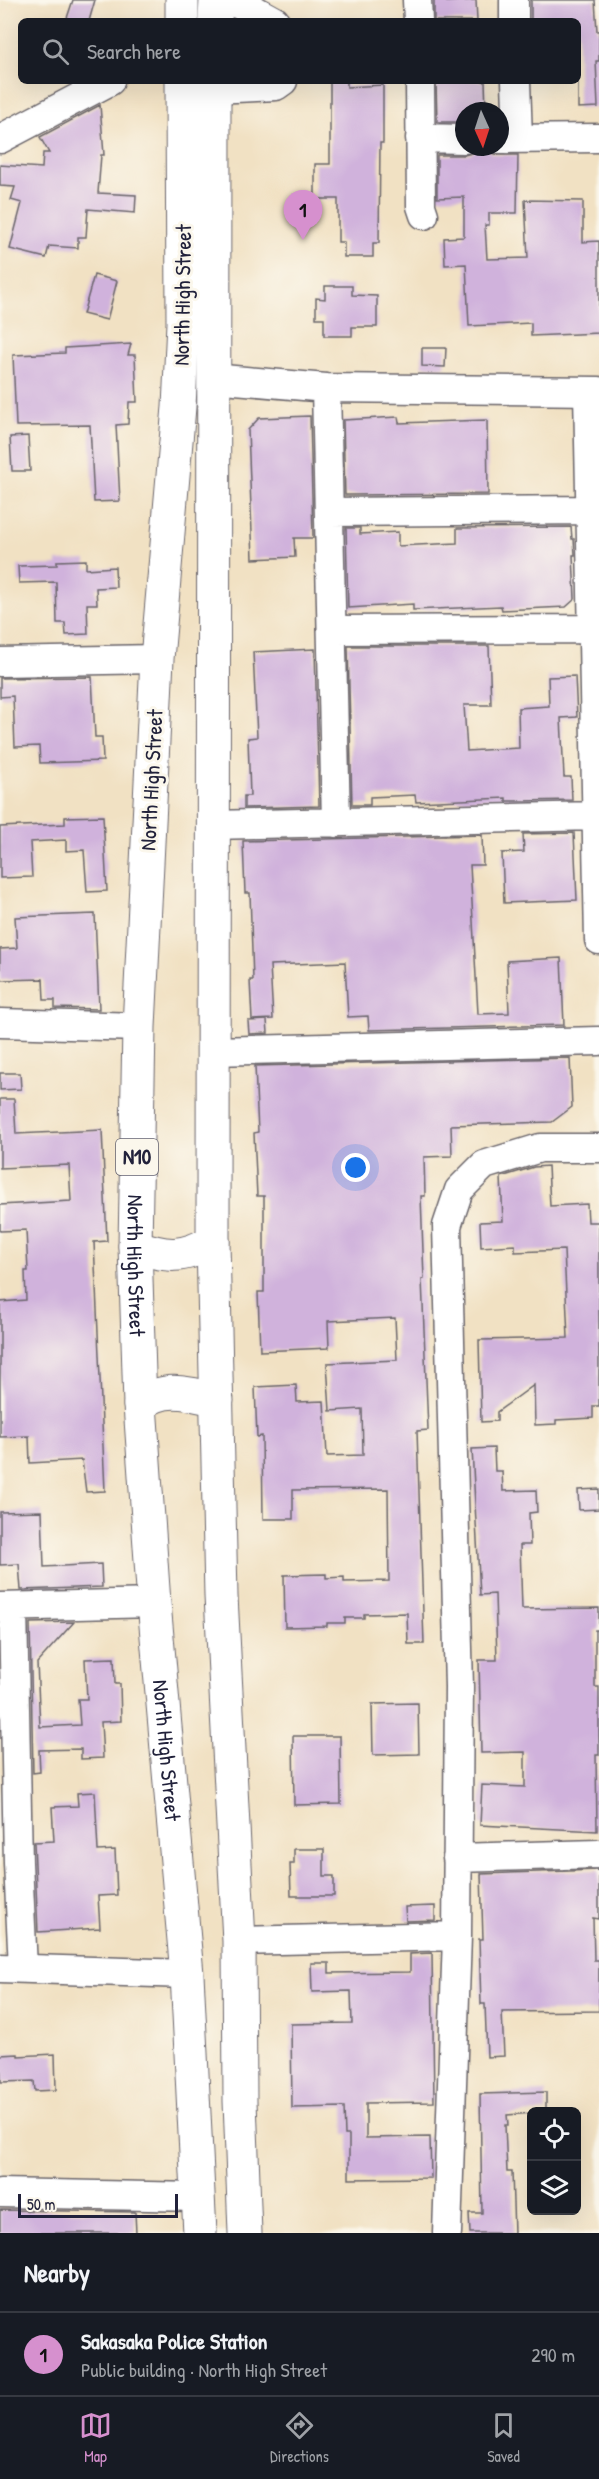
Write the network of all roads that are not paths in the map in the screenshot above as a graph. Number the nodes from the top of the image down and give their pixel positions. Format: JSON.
{"nodes":[{"id":1,"x":182,"y":0,"type":"edge"},
{"id":2,"x":216,"y":0,"type":"edge"},
{"id":3,"x":224,"y":0,"type":"edge"},
{"id":4,"x":417,"y":0,"type":"edge"},
{"id":5,"x":514,"y":0,"type":"edge"},
{"id":6,"x":182,"y":18,"type":"edge"},
{"id":7,"x":216,"y":18,"type":"edge"},
{"id":8,"x":270,"y":18,"type":"edge"},
{"id":9,"x":418,"y":18,"type":"edge"},
{"id":10,"x":514,"y":18,"type":"edge"},
{"id":11,"x":104,"y":84,"type":"edge"},
{"id":12,"x":182,"y":84,"type":"edge"},
{"id":13,"x":279,"y":84,"type":"edge"},
{"id":14,"x":420,"y":84,"type":"edge"},
{"id":15,"x":516,"y":84,"type":"edge"},
{"id":16,"x":213,"y":85,"type":"edge"},
{"id":17,"x":420,"y":138,"type":"junction"},
{"id":18,"x":599,"y":138,"type":"edge"},
{"id":19,"x":0,"y":139,"type":"edge"},
{"id":20,"x":455,"y":139,"type":"edge"},
{"id":21,"x":509,"y":139,"type":"edge"},
{"id":22,"x":424,"y":215,"type":"dead end"},
{"id":23,"x":212,"y":378,"type":"junction"},
{"id":24,"x":326,"y":388,"type":"junction"},
{"id":25,"x":593,"y":391,"type":"edge"},
{"id":26,"x":589,"y":510,"type":"junction"},
{"id":27,"x":330,"y":512,"type":"junction"},
{"id":28,"x":332,"y":630,"type":"junction"},
{"id":29,"x":593,"y":630,"type":"junction"},
{"id":30,"x":157,"y":659,"type":"junction"},
{"id":31,"x":0,"y":662,"type":"edge"},
{"id":32,"x":597,"y":816,"type":"junction"},
{"id":33,"x":336,"y":823,"type":"junction"},
{"id":34,"x":214,"y":825,"type":"junction"},
{"id":35,"x":599,"y":940,"type":"edge"},
{"id":36,"x":0,"y":1023,"type":"edge"},
{"id":37,"x":139,"y":1027,"type":"junction"},
{"id":38,"x":599,"y":1041,"type":"edge"},
{"id":39,"x":213,"y":1051,"type":"junction"},
{"id":40,"x":599,"y":1148,"type":"edge"},
{"id":41,"x":213,"y":1241,"type":"junction"},
{"id":42,"x":135,"y":1246,"type":"junction"},
{"id":43,"x":217,"y":1400,"type":"junction"},
{"id":44,"x":140,"y":1405,"type":"junction"},
{"id":45,"x":154,"y":1603,"type":"junction"},
{"id":46,"x":7,"y":1607,"type":"edge"},
{"id":47,"x":599,"y":1854,"type":"edge"},
{"id":48,"x":457,"y":1858,"type":"junction"},
{"id":49,"x":457,"y":1936,"type":"junction"},
{"id":50,"x":239,"y":1941,"type":"junction"},
{"id":51,"x":12,"y":1968,"type":"edge"},
{"id":52,"x":187,"y":1974,"type":"junction"},
{"id":53,"x":0,"y":2193,"type":"edge"},
{"id":54,"x":197,"y":2197,"type":"junction"},
{"id":55,"x":200,"y":2233,"type":"edge"},
{"id":56,"x":245,"y":2233,"type":"edge"},
{"id":57,"x":447,"y":2233,"type":"edge"}],
"edges":[{"from":1,"to":6,"type":"highway"},
{"from":2,"to":7,"type":"highway"},
{"from":3,"to":8,"type":"street"},
{"from":4,"to":9,"type":"street"},
{"from":5,"to":10,"type":"street"},
{"from":11,"to":19,"type":"street"},
{"from":12,"to":30,"type":"highway","name":"North High Street","number":"N10"},
{"from":13,"to":16,"type":"street"},
{"from":14,"to":17,"type":"street"},
{"from":15,"to":21,"type":"street"},
{"from":16,"to":23,"type":"highway","name":"North High Street"},
{"from":17,"to":20,"type":"street"},
{"from":17,"to":22,"type":"street"},
{"from":18,"to":21,"type":"street"},
{"from":23,"to":24,"type":"street"},
{"from":23,"to":34,"type":"highway","name":"North High Street"},
{"from":24,"to":25,"type":"street"},
{"from":24,"to":27,"type":"street"},
{"from":25,"to":26,"type":"street"},
{"from":26,"to":27,"type":"street"},
{"from":26,"to":29,"type":"street"},
{"from":27,"to":28,"type":"street"},
{"from":28,"to":29,"type":"street"},
{"from":28,"to":33,"type":"street"},
{"from":29,"to":32,"type":"street"},
{"from":30,"to":31,"type":"street"},
{"from":30,"to":37,"type":"highway","name":"North High Street","number":"N10"},
{"from":32,"to":33,"type":"street"},
{"from":32,"to":35,"type":"street"},
{"from":33,"to":34,"type":"street"},
{"from":34,"to":39,"type":"highway","name":"North High Street"},
{"from":36,"to":37,"type":"street"},
{"from":37,"to":42,"type":"highway","name":"North High Street","number":"N10"},
{"from":38,"to":39,"type":"street"},
{"from":39,"to":41,"type":"highway","name":"North High Street"},
{"from":40,"to":48,"type":"street"},
{"from":41,"to":42,"type":"highway"},
{"from":41,"to":43,"type":"highway","name":"North High Street"},
{"from":42,"to":44,"type":"highway","name":"North High Street","number":"N10"},
{"from":43,"to":44,"type":"highway"},
{"from":43,"to":50,"type":"highway","name":"North High Street"},
{"from":44,"to":45,"type":"highway","name":"North High Street","number":"N10"},
{"from":45,"to":46,"type":"street"},
{"from":45,"to":52,"type":"highway","name":"North High Street","number":"N10"},
{"from":46,"to":51,"type":"street"},
{"from":47,"to":48,"type":"street"},
{"from":48,"to":49,"type":"street"},
{"from":49,"to":50,"type":"street"},
{"from":49,"to":57,"type":"street"},
{"from":50,"to":56,"type":"highway","name":"North High Street"},
{"from":51,"to":52,"type":"street"},
{"from":52,"to":54,"type":"highway","name":"North High Street","number":"N10"},
{"from":53,"to":54,"type":"street"},
{"from":54,"to":55,"type":"highway","name":"North High Street","number":"N10"}]}
